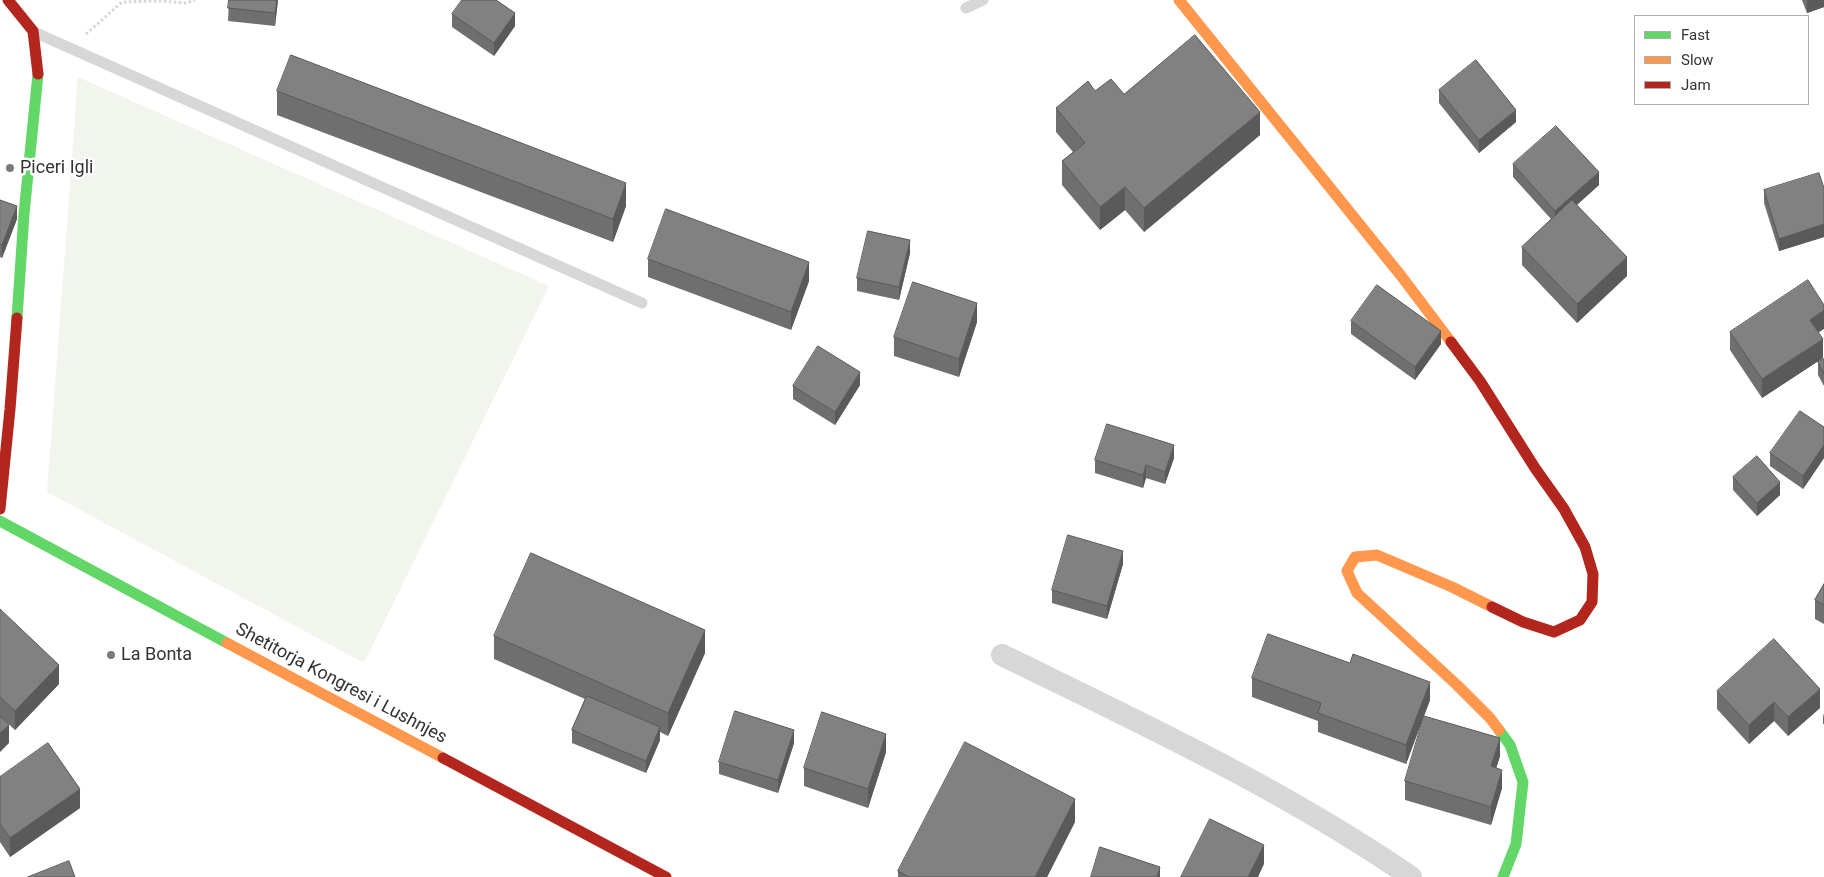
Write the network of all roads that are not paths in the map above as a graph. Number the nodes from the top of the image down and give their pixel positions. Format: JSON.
{"nodes":[{"id":1,"x":8,"y":0,"type":"edge"},
{"id":2,"x":983,"y":0,"type":"edge"},
{"id":3,"x":1179,"y":0,"type":"edge"},
{"id":4,"x":966,"y":8,"type":"dead end"},
{"id":5,"x":33,"y":31,"type":"junction"},
{"id":6,"x":642,"y":303,"type":"dead end"},
{"id":7,"x":0,"y":509,"type":"edge"},
{"id":8,"x":0,"y":521,"type":"edge"},
{"id":9,"x":1002,"y":655,"type":"dead end"},
{"id":10,"x":666,"y":877,"type":"edge"},
{"id":11,"x":1411,"y":877,"type":"edge"},
{"id":12,"x":1503,"y":877,"type":"edge"}],
"edges":[{"from":1,"to":5,"type":"street"},
{"from":2,"to":4,"type":"lane"},
{"from":3,"to":12,"type":"street"},
{"from":5,"to":6,"type":"lane"},
{"from":5,"to":7,"type":"street"},
{"from":8,"to":10,"type":"street","name":"Shetitorja Kongresi i Lushnjes"},
{"from":9,"to":11,"type":"street"}]}
